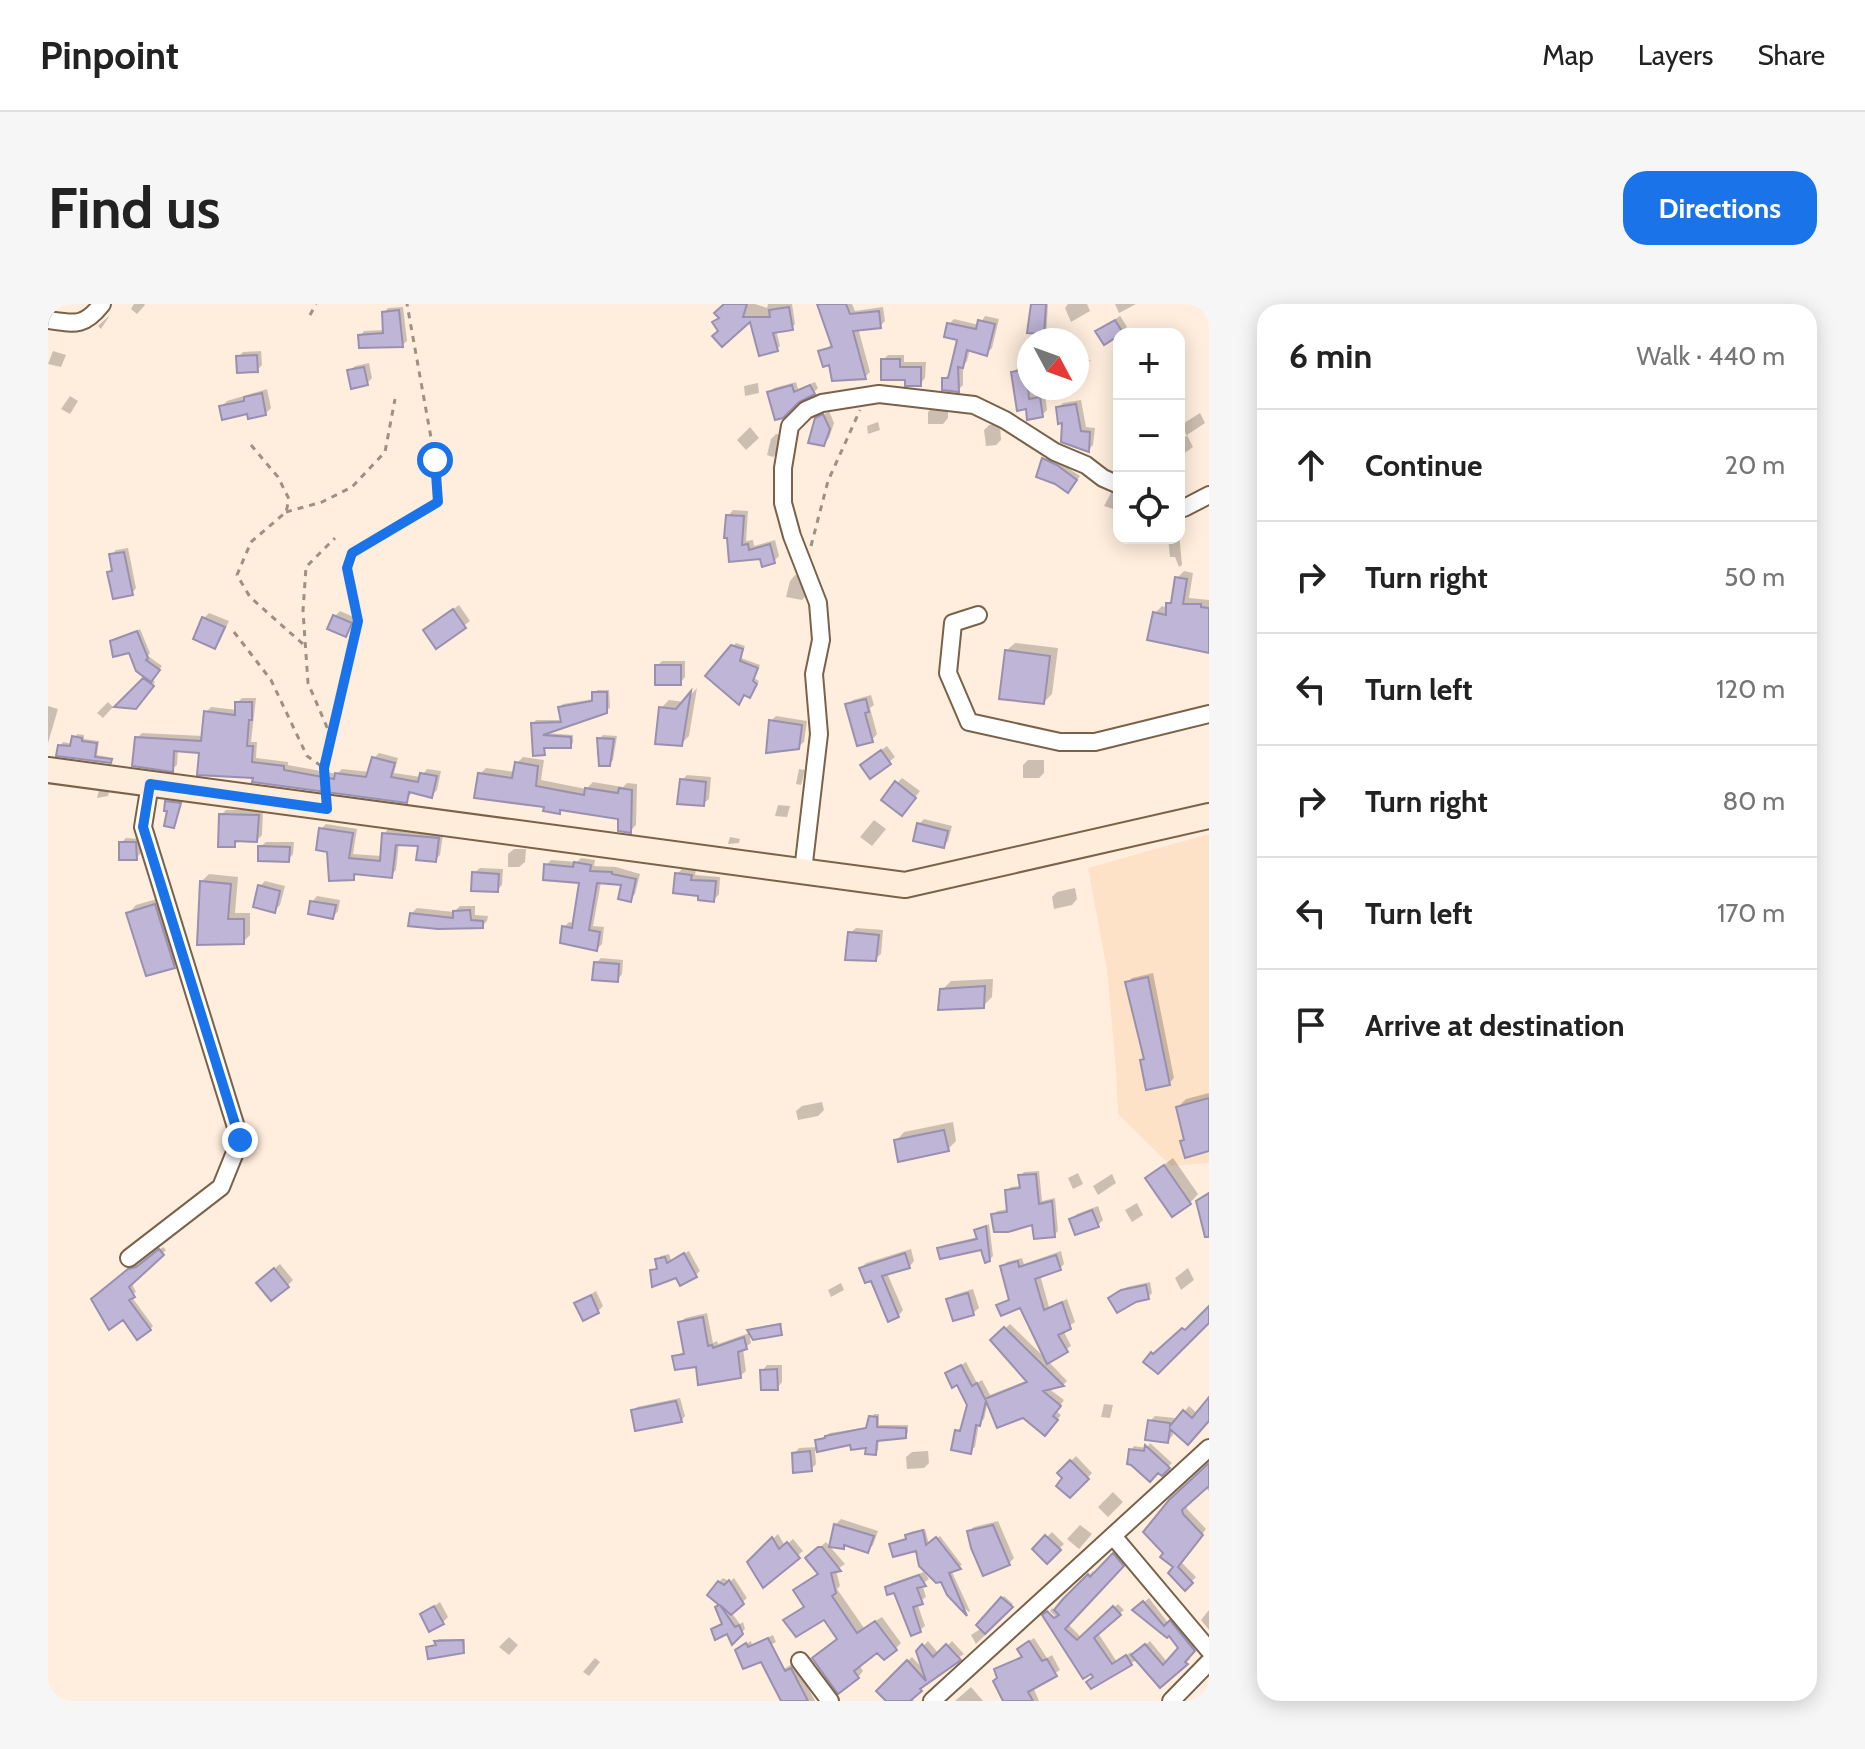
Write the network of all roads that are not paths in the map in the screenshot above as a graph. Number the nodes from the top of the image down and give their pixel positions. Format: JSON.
{"nodes":[{"id":1,"x":102,"y":304,"type":"edge"},
{"id":2,"x":48,"y":320,"type":"edge"},
{"id":3,"x":1113,"y":482,"type":"edge"},
{"id":4,"x":1209,"y":495,"type":"edge"},
{"id":5,"x":1185,"y":507,"type":"edge"},
{"id":6,"x":978,"y":615,"type":"dead end"},
{"id":7,"x":1209,"y":714,"type":"edge"},
{"id":8,"x":48,"y":770,"type":"edge"},
{"id":9,"x":150,"y":784,"type":"junction"},
{"id":10,"x":1209,"y":816,"type":"edge"},
{"id":11,"x":803,"y":871,"type":"junction"},
{"id":12,"x":129,"y":1258,"type":"dead end"},
{"id":13,"x":1209,"y":1448,"type":"edge"},
{"id":14,"x":1113,"y":1536,"type":"junction"},
{"id":15,"x":1209,"y":1650,"type":"edge"},
{"id":16,"x":800,"y":1661,"type":"dead end"},
{"id":17,"x":1209,"y":1662,"type":"edge"},
{"id":18,"x":830,"y":1701,"type":"edge"},
{"id":19,"x":932,"y":1701,"type":"edge"},
{"id":20,"x":1171,"y":1701,"type":"edge"}],
"edges":[{"from":1,"to":2,"type":"street"},
{"from":3,"to":11,"type":"street"},
{"from":4,"to":5,"type":"street"},
{"from":6,"to":7,"type":"street"},
{"from":8,"to":9,"type":"main road"},
{"from":9,"to":11,"type":"main road"},
{"from":9,"to":12,"type":"street"},
{"from":10,"to":11,"type":"main road"},
{"from":13,"to":14,"type":"street"},
{"from":14,"to":15,"type":"street"},
{"from":14,"to":19,"type":"street"},
{"from":16,"to":18,"type":"street"},
{"from":17,"to":20,"type":"street"}]}
